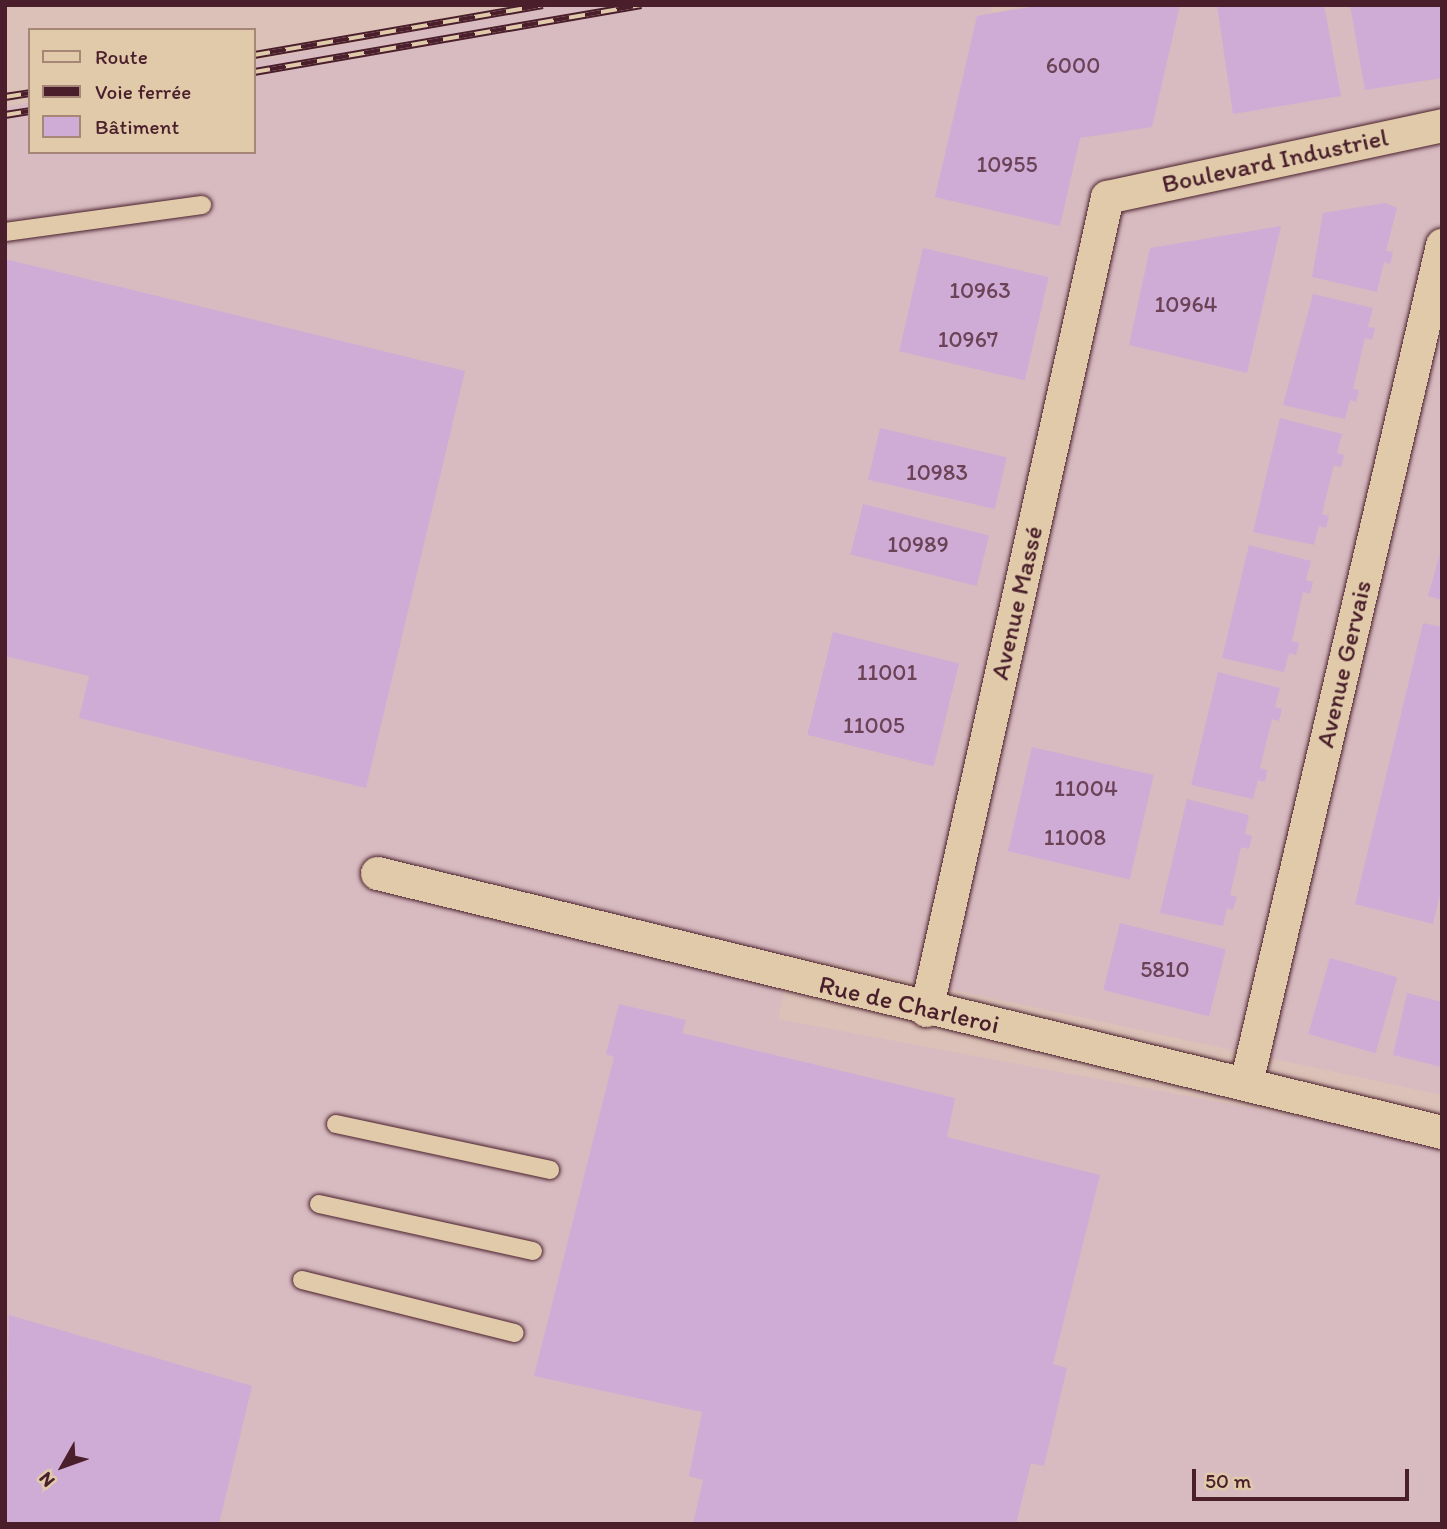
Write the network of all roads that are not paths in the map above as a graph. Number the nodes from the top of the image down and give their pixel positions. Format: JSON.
{"nodes":[{"id":1,"x":1442,"y":125,"type":"edge"},
{"id":2,"x":1107,"y":197,"type":"joint"},
{"id":3,"x":202,"y":205,"type":"dead end"},
{"id":4,"x":5,"y":232,"type":"edge"},
{"id":5,"x":1442,"y":244,"type":"edge"},
{"id":6,"x":377,"y":873,"type":"dead end"},
{"id":7,"x":926,"y":1010,"type":"junction"},
{"id":8,"x":1246,"y":1083,"type":"junction"},
{"id":9,"x":336,"y":1124,"type":"dead end"},
{"id":10,"x":1442,"y":1132,"type":"edge"},
{"id":11,"x":550,"y":1170,"type":"dead end"},
{"id":12,"x":319,"y":1204,"type":"dead end"},
{"id":13,"x":533,"y":1251,"type":"dead end"},
{"id":14,"x":302,"y":1280,"type":"dead end"},
{"id":15,"x":515,"y":1333,"type":"dead end"}],
"edges":[{"from":1,"to":2,"type":"street","name":"Boulevard Industriel"},
{"from":2,"to":7,"type":"street","name":"Avenue Massé"},
{"from":3,"to":4,"type":"lane"},
{"from":5,"to":8,"type":"street","name":"Avenue Gervais"},
{"from":6,"to":7,"type":"street","name":"Rue de Charleroi"},
{"from":7,"to":8,"type":"street","name":"Rue de Charleroi"},
{"from":8,"to":10,"type":"street","name":"Rue de Charleroi"},
{"from":9,"to":11,"type":"lane"},
{"from":12,"to":13,"type":"lane"},
{"from":14,"to":15,"type":"lane"}]}
